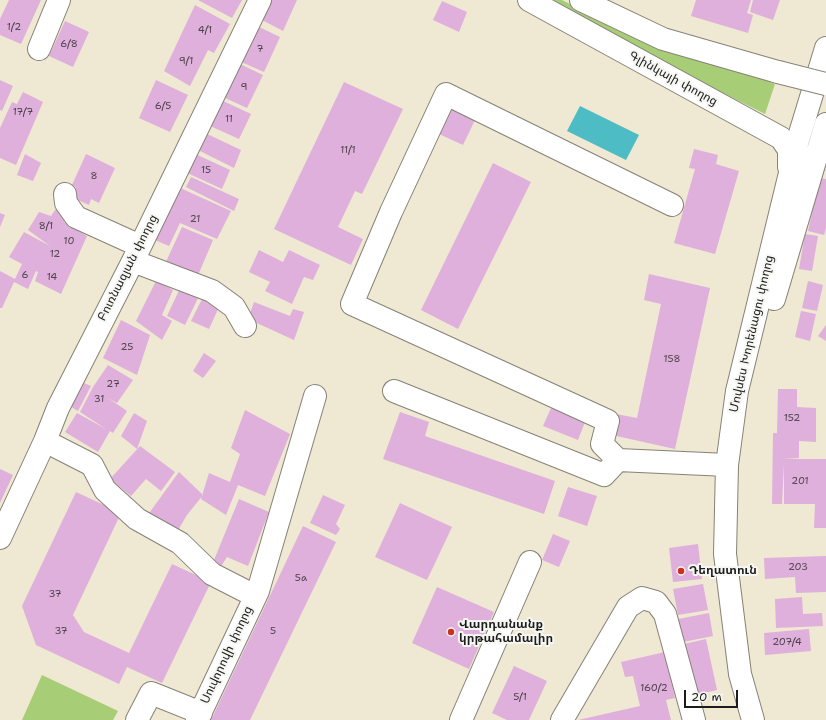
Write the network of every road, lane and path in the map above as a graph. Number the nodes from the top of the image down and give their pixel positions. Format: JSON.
{"nodes":[{"id":1,"x":59,"y":0,"type":"edge"},
{"id":2,"x":260,"y":0,"type":"edge"},
{"id":3,"x":529,"y":0,"type":"edge"},
{"id":4,"x":581,"y":0,"type":"edge"},
{"id":5,"x":826,"y":48,"type":"edge"},
{"id":6,"x":39,"y":49,"type":"dead end"},
{"id":7,"x":826,"y":84,"type":"edge"},
{"id":8,"x":826,"y":124,"type":"edge"},
{"id":9,"x":798,"y":140,"type":"junction"},
{"id":10,"x":821,"y":157,"type":"edge"},
{"id":11,"x":789,"y":177,"type":"junction"},
{"id":12,"x":65,"y":194,"type":"dead end"},
{"id":13,"x":672,"y":205,"type":"dead end"},
{"id":14,"x":136,"y":254,"type":"junction"},
{"id":15,"x":245,"y":326,"type":"dead end"},
{"id":16,"x":394,"y":391,"type":"dead end"},
{"id":17,"x":315,"y":396,"type":"dead end"},
{"id":18,"x":45,"y":441,"type":"junction"},
{"id":19,"x":618,"y":460,"type":"junction"},
{"id":20,"x":727,"y":465,"type":"junction"},
{"id":21,"x":0,"y":538,"type":"edge"},
{"id":22,"x":530,"y":562,"type":"dead end"},
{"id":23,"x":256,"y":593,"type":"junction"},
{"id":24,"x":199,"y":716,"type":"edge"},
{"id":25,"x":137,"y":720,"type":"edge"},
{"id":26,"x":461,"y":720,"type":"edge"},
{"id":27,"x":562,"y":720,"type":"edge"},
{"id":28,"x":694,"y":720,"type":"edge"},
{"id":29,"x":753,"y":720,"type":"edge"},
{"id":30,"x":764,"y":720,"type":"edge"}],
"edges":[{"from":1,"to":6,"type":"main road"},
{"from":2,"to":14,"type":"main road","name":"Բուռնազյան փողոց"},
{"from":3,"to":11,"type":"main road","name":"Գլինկայի փողոց"},
{"from":4,"to":7,"type":"main road","bridge":true},
{"from":5,"to":9,"type":"main road","name":"Մովսես Խորենացու փողոց"},
{"from":8,"to":10,"type":"main road","name":"Մովսես Խորենացու փողոց"},
{"from":9,"to":10,"type":"main road"},
{"from":9,"to":11,"type":"main road","name":"Մովսես Խորենացու փողոց"},
{"from":10,"to":30,"type":"main road","name":"Մովսես Խորենացու փողոց"},
{"from":11,"to":20,"type":"main road","name":"Մովսես Խորենացու փողոց"},
{"from":12,"to":14,"type":"main road"},
{"from":13,"to":19,"type":"main road"},
{"from":14,"to":15,"type":"main road"},
{"from":14,"to":18,"type":"main road","name":"Բուռնազյան փողոց"},
{"from":16,"to":19,"type":"main road"},
{"from":17,"to":23,"type":"main road","name":"Սուվորովի փողոց"},
{"from":18,"to":21,"type":"main road","name":"Բուռնազյան փողոց"},
{"from":18,"to":23,"type":"main road"},
{"from":19,"to":20,"type":"main road"},
{"from":20,"to":29,"type":"main road","name":"Մովսես Խորենացու փողոց"},
{"from":22,"to":26,"type":"main road"},
{"from":23,"to":24,"type":"main road","name":"Սուվորովի փողոց"},
{"from":24,"to":25,"type":"main road"},
{"from":27,"to":28,"type":"main road"}]}
